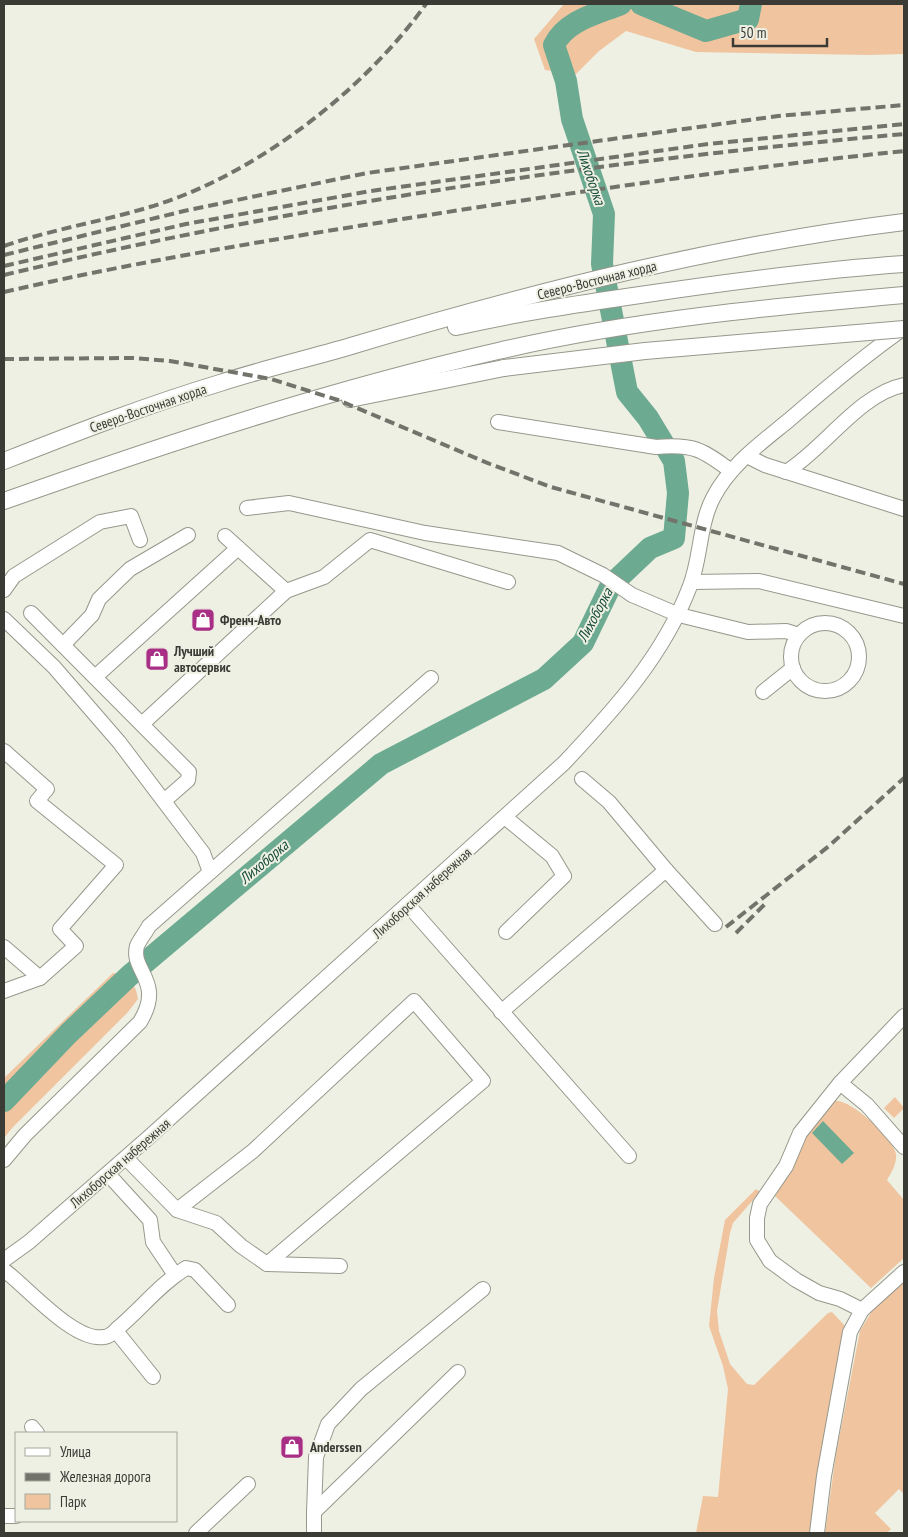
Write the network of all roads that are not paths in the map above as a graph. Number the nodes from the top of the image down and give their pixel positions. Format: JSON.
{"nodes":[{"id":1,"x":904,"y":222,"type":"edge"},
{"id":2,"x":904,"y":264,"type":"edge"},
{"id":3,"x":904,"y":295,"type":"edge"},
{"id":4,"x":511,"y":308,"type":"junction"},
{"id":5,"x":904,"y":328,"type":"edge"},
{"id":6,"x":904,"y":385,"type":"edge"},
{"id":7,"x":291,"y":407,"type":"junction"},
{"id":8,"x":498,"y":422,"type":"dead end"},
{"id":9,"x":747,"y":456,"type":"junction"},
{"id":10,"x":4,"y":461,"type":"edge"},
{"id":11,"x":731,"y":470,"type":"junction"},
{"id":12,"x":786,"y":472,"type":"junction"},
{"id":13,"x":4,"y":501,"type":"edge"},
{"id":14,"x":247,"y":508,"type":"dead end"},
{"id":15,"x":904,"y":509,"type":"edge"},
{"id":16,"x":188,"y":536,"type":"dead end"},
{"id":17,"x":225,"y":536,"type":"dead end"},
{"id":18,"x":140,"y":540,"type":"dead end"},
{"id":19,"x":238,"y":548,"type":"junction"},
{"id":20,"x":508,"y":582,"type":"dead end"},
{"id":21,"x":692,"y":582,"type":"junction"},
{"id":22,"x":4,"y":590,"type":"edge"},
{"id":23,"x":286,"y":591,"type":"junction"},
{"id":24,"x":30,"y":612,"type":"dead end"},
{"id":25,"x":679,"y":615,"type":"junction"},
{"id":26,"x":904,"y":616,"type":"edge"},
{"id":27,"x":4,"y":618,"type":"edge"},
{"id":28,"x":799,"y":635,"type":"junction"},
{"id":29,"x":63,"y":645,"type":"junction"},
{"id":30,"x":793,"y":668,"type":"junction"},
{"id":31,"x":95,"y":678,"type":"junction"},
{"id":32,"x":431,"y":678,"type":"dead end"},
{"id":33,"x":762,"y":692,"type":"dead end"},
{"id":34,"x":142,"y":724,"type":"junction"},
{"id":35,"x":4,"y":751,"type":"edge"},
{"id":36,"x":582,"y":778,"type":"dead end"},
{"id":37,"x":164,"y":801,"type":"junction"},
{"id":38,"x":506,"y":818,"type":"junction"},
{"id":39,"x":666,"y":870,"type":"junction"},
{"id":40,"x":210,"y":872,"type":"junction"},
{"id":41,"x":408,"y":905,"type":"junction"},
{"id":42,"x":715,"y":924,"type":"dead end"},
{"id":43,"x":506,"y":932,"type":"dead end"},
{"id":44,"x":4,"y":947,"type":"edge"},
{"id":45,"x":40,"y":978,"type":"junction"},
{"id":46,"x":4,"y":991,"type":"edge"},
{"id":47,"x":501,"y":1012,"type":"junction"},
{"id":48,"x":904,"y":1016,"type":"edge"},
{"id":49,"x":840,"y":1083,"type":"junction"},
{"id":50,"x":904,"y":1145,"type":"edge"},
{"id":51,"x":629,"y":1156,"type":"dead end"},
{"id":52,"x":126,"y":1158,"type":"junction"},
{"id":53,"x":4,"y":1160,"type":"edge"},
{"id":54,"x":108,"y":1174,"type":"junction"},
{"id":55,"x":178,"y":1210,"type":"junction"},
{"id":56,"x":4,"y":1260,"type":"edge"},
{"id":57,"x":268,"y":1264,"type":"junction"},
{"id":58,"x":340,"y":1266,"type":"dead end"},
{"id":59,"x":4,"y":1270,"type":"edge"},
{"id":60,"x":904,"y":1272,"type":"edge"},
{"id":61,"x":175,"y":1275,"type":"junction"},
{"id":62,"x":483,"y":1289,"type":"dead end"},
{"id":63,"x":228,"y":1305,"type":"dead end"},
{"id":64,"x":862,"y":1310,"type":"junction"},
{"id":65,"x":116,"y":1331,"type":"junction"},
{"id":66,"x":458,"y":1372,"type":"dead end"},
{"id":67,"x":153,"y":1377,"type":"dead end"},
{"id":68,"x":248,"y":1484,"type":"dead end"},
{"id":69,"x":314,"y":1512,"type":"junction"},
{"id":70,"x":196,"y":1533,"type":"edge"},
{"id":71,"x":314,"y":1533,"type":"edge"},
{"id":72,"x":817,"y":1533,"type":"edge"}],
"edges":[{"from":1,"to":4,"type":"main road","name":"Северо-Восточная хорда"},
{"from":2,"to":4,"type":"main road","name":"Северо-Восточная хорда"},
{"from":3,"to":7,"type":"main road"},
{"from":4,"to":10,"type":"main road","name":"Северо-Восточная хорда"},
{"from":5,"to":7,"type":"main road","bridge":true},
{"from":5,"to":9,"type":"street","name":"Лихоборская набережная"},
{"from":6,"to":12,"type":"street"},
{"from":7,"to":13,"type":"main road"},
{"from":8,"to":11,"type":"street"},
{"from":9,"to":11,"type":"street","name":"Лихоборская набережная"},
{"from":9,"to":12,"type":"street"},
{"from":11,"to":21,"type":"street","name":"Лихоборская набережная"},
{"from":12,"to":15,"type":"street"},
{"from":14,"to":25,"type":"street"},
{"from":16,"to":29,"type":"street"},
{"from":17,"to":19,"type":"street"},
{"from":18,"to":22,"type":"street"},
{"from":19,"to":23,"type":"street"},
{"from":19,"to":31,"type":"street"},
{"from":20,"to":23,"type":"street"},
{"from":21,"to":25,"type":"street","name":"Лихоборская набережная"},
{"from":21,"to":26,"type":"street"},
{"from":23,"to":34,"type":"street"},
{"from":24,"to":29,"type":"street"},
{"from":25,"to":28,"type":"street"},
{"from":25,"to":38,"type":"street","name":"Лихоборская набережная"},
{"from":27,"to":37,"type":"street"},
{"from":28,"to":30,"type":"street"},
{"from":28,"to":30,"type":"street"},
{"from":29,"to":31,"type":"street"},
{"from":30,"to":33,"type":"street"},
{"from":31,"to":34,"type":"street"},
{"from":32,"to":40,"type":"street"},
{"from":34,"to":37,"type":"street"},
{"from":35,"to":45,"type":"street"},
{"from":36,"to":39,"type":"street"},
{"from":37,"to":40,"type":"street"},
{"from":38,"to":41,"type":"street","name":"Лихоборская набережная"},
{"from":38,"to":43,"type":"street"},
{"from":39,"to":42,"type":"street"},
{"from":39,"to":47,"type":"street"},
{"from":40,"to":53,"type":"street"},
{"from":41,"to":47,"type":"street"},
{"from":41,"to":52,"type":"street","name":"Лихоборская набережная"},
{"from":44,"to":45,"type":"street"},
{"from":45,"to":46,"type":"street"},
{"from":47,"to":51,"type":"street"},
{"from":48,"to":49,"type":"street"},
{"from":49,"to":50,"type":"street"},
{"from":49,"to":64,"type":"street"},
{"from":52,"to":54,"type":"street","name":"Лихоборская набережная"},
{"from":52,"to":55,"type":"street"},
{"from":54,"to":56,"type":"street","name":"Лихоборская набережная"},
{"from":54,"to":61,"type":"street"},
{"from":55,"to":57,"type":"street"},
{"from":55,"to":57,"type":"street"},
{"from":57,"to":58,"type":"street"},
{"from":59,"to":65,"type":"street"},
{"from":60,"to":64,"type":"street"},
{"from":61,"to":63,"type":"street"},
{"from":61,"to":65,"type":"street"},
{"from":62,"to":69,"type":"street"},
{"from":64,"to":72,"type":"street"},
{"from":65,"to":67,"type":"street"},
{"from":66,"to":69,"type":"street"},
{"from":68,"to":70,"type":"street"},
{"from":69,"to":71,"type":"street"}]}
